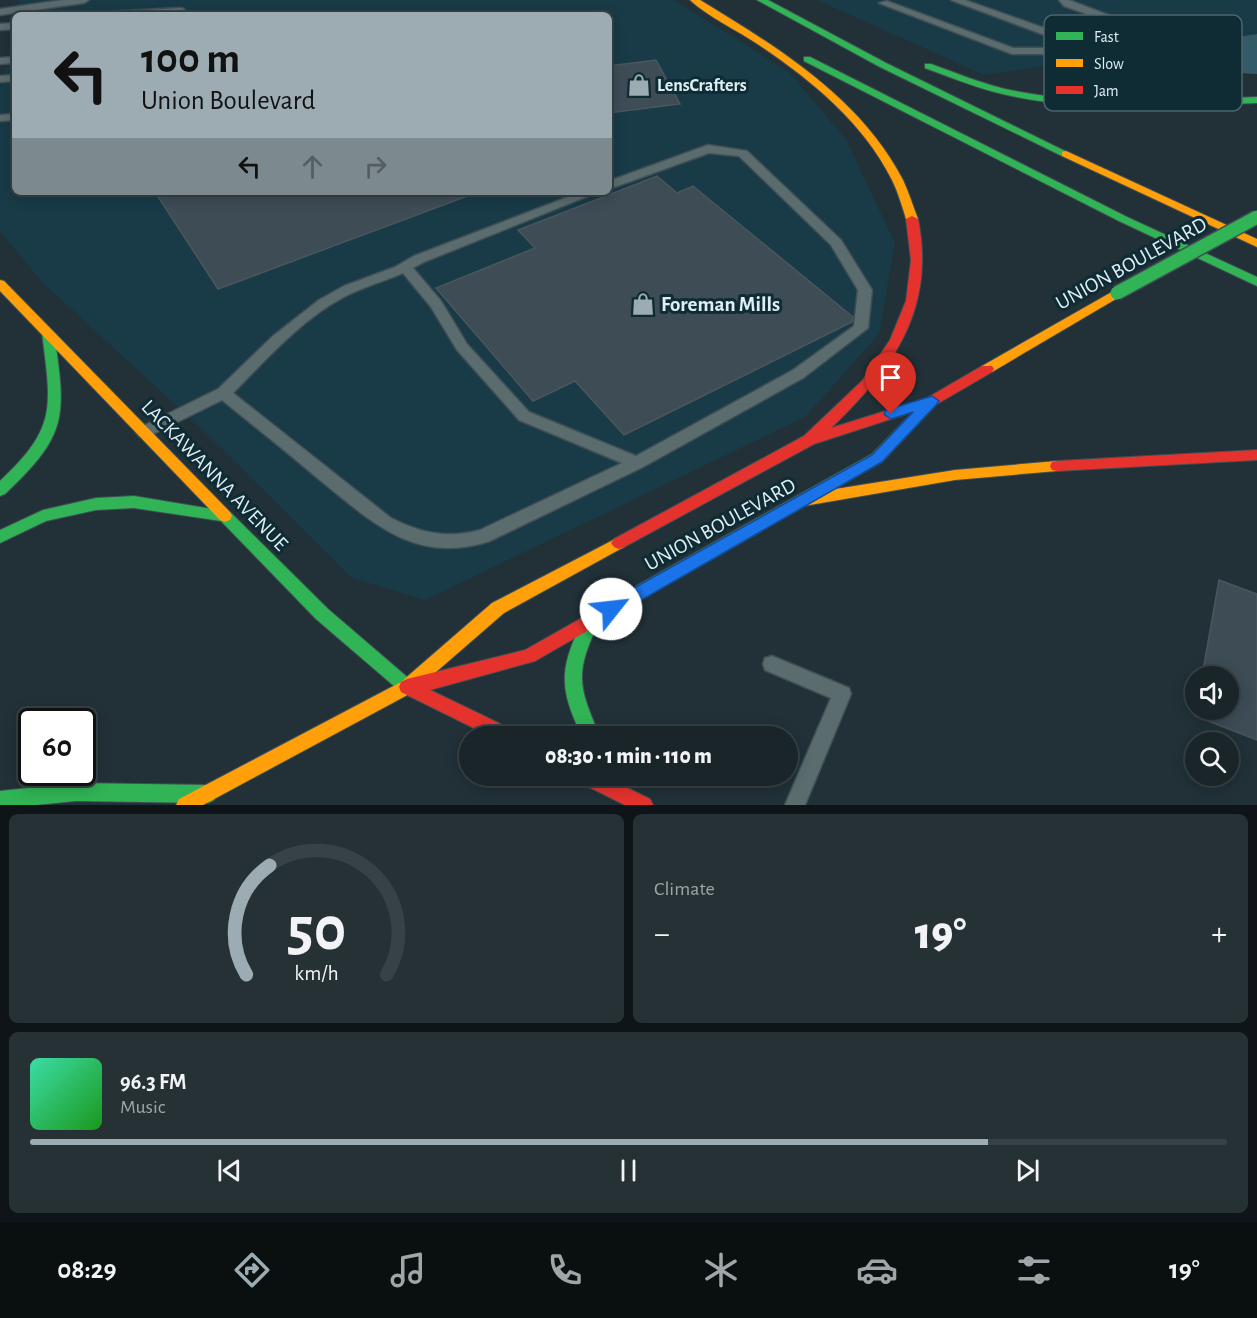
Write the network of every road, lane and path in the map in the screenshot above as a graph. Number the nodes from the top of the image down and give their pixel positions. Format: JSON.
{"nodes":[{"id":1,"x":84,"y":0,"type":"edge"},
{"id":2,"x":694,"y":0,"type":"edge"},
{"id":3,"x":956,"y":0,"type":"edge"},
{"id":4,"x":1064,"y":0,"type":"edge"},
{"id":5,"x":764,"y":1,"type":"edge"},
{"id":6,"x":884,"y":3,"type":"dead end"},
{"id":7,"x":0,"y":12,"type":"edge"},
{"id":8,"x":162,"y":12,"type":"edge"},
{"id":9,"x":181,"y":12,"type":"edge"},
{"id":10,"x":1098,"y":15,"type":"edge"},
{"id":11,"x":1044,"y":31,"type":"edge"},
{"id":12,"x":753,"y":36,"type":"junction"},
{"id":13,"x":864,"y":40,"type":"dead end"},
{"id":14,"x":1044,"y":51,"type":"edge"},
{"id":15,"x":917,"y":61,"type":"dead end"},
{"id":16,"x":1044,"y":99,"type":"edge"},
{"id":17,"x":1257,"y":100,"type":"edge"},
{"id":18,"x":1242,"y":101,"type":"edge"},
{"id":19,"x":612,"y":185,"type":"edge"},
{"id":20,"x":584,"y":195,"type":"edge"},
{"id":21,"x":1257,"y":217,"type":"edge"},
{"id":22,"x":1257,"y":243,"type":"edge"},
{"id":23,"x":406,"y":268,"type":"junction"},
{"id":24,"x":1257,"y":282,"type":"edge"},
{"id":25,"x":0,"y":284,"type":"edge"},
{"id":26,"x":48,"y":333,"type":"junction"},
{"id":27,"x":223,"y":393,"type":"junction"},
{"id":28,"x":932,"y":401,"type":"junction"},
{"id":29,"x":144,"y":432,"type":"junction"},
{"id":30,"x":809,"y":440,"type":"junction"},
{"id":31,"x":1257,"y":455,"type":"edge"},
{"id":32,"x":637,"y":463,"type":"junction"},
{"id":33,"x":0,"y":490,"type":"edge"},
{"id":34,"x":804,"y":500,"type":"junction"},
{"id":35,"x":225,"y":516,"type":"junction"},
{"id":36,"x":0,"y":537,"type":"edge"},
{"id":37,"x":592,"y":620,"type":"junction"},
{"id":38,"x":772,"y":664,"type":"dead end"},
{"id":39,"x":408,"y":687,"type":"junction"},
{"id":40,"x":487,"y":726,"type":"edge"},
{"id":41,"x":585,"y":726,"type":"edge"},
{"id":42,"x":606,"y":786,"type":"edge"},
{"id":43,"x":620,"y":786,"type":"edge"},
{"id":44,"x":208,"y":794,"type":"junction"},
{"id":45,"x":625,"y":795,"type":"junction"},
{"id":46,"x":0,"y":800,"type":"edge"},
{"id":47,"x":185,"y":805,"type":"edge"},
{"id":48,"x":644,"y":805,"type":"edge"},
{"id":49,"x":795,"y":805,"type":"edge"}],
"edges":[{"from":1,"to":7,"type":"lane"},
{"from":2,"to":12,"type":"main road"},
{"from":3,"to":11,"type":"lane"},
{"from":4,"to":10,"type":"lane"},
{"from":5,"to":13,"type":"main road"},
{"from":5,"to":22,"type":"main road"},
{"from":6,"to":14,"type":"lane"},
{"from":8,"to":9,"type":"lane"},
{"from":12,"to":24,"type":"main road"},
{"from":12,"to":30,"type":"main road"},
{"from":15,"to":16,"type":"main road"},
{"from":17,"to":18,"type":"main road"},
{"from":19,"to":32,"type":"lane"},
{"from":20,"to":23,"type":"lane"},
{"from":21,"to":28,"type":"main road","name":"UNION BOULEVARD","bridge":true},
{"from":23,"to":27,"type":"lane"},
{"from":23,"to":32,"type":"lane"},
{"from":25,"to":26,"type":"main road","name":"LACKAWANNA AVENUE"},
{"from":26,"to":29,"type":"main road","name":"LACKAWANNA AVENUE"},
{"from":26,"to":33,"type":"main road"},
{"from":27,"to":29,"type":"lane"},
{"from":27,"to":32,"type":"lane"},
{"from":28,"to":30,"type":"main road","name":"UNION BOULEVARD"},
{"from":28,"to":34,"type":"main road","name":"UNION BOULEVARD"},
{"from":29,"to":35,"type":"main road","name":"LACKAWANNA AVENUE"},
{"from":30,"to":39,"type":"main road","name":"UNION BOULEVARD"},
{"from":31,"to":34,"type":"main road"},
{"from":34,"to":37,"type":"main road","name":"UNION BOULEVARD"},
{"from":35,"to":36,"type":"main road"},
{"from":35,"to":39,"type":"main road","name":"LACKAWANNA AVENUE"},
{"from":37,"to":39,"type":"main road","name":"UNION BOULEVARD"},
{"from":37,"to":41,"type":"main road"},
{"from":38,"to":49,"type":"lane"},
{"from":39,"to":40,"type":"main road","name":"LACKAWANNA AVENUE"},
{"from":39,"to":44,"type":"main road","name":"UNION BOULEVARD"},
{"from":42,"to":45,"type":"main road"},
{"from":43,"to":45,"type":"main road"},
{"from":44,"to":46,"type":"main road"},
{"from":44,"to":47,"type":"main road","name":"UNION BOULEVARD"},
{"from":45,"to":48,"type":"main road"}]}
